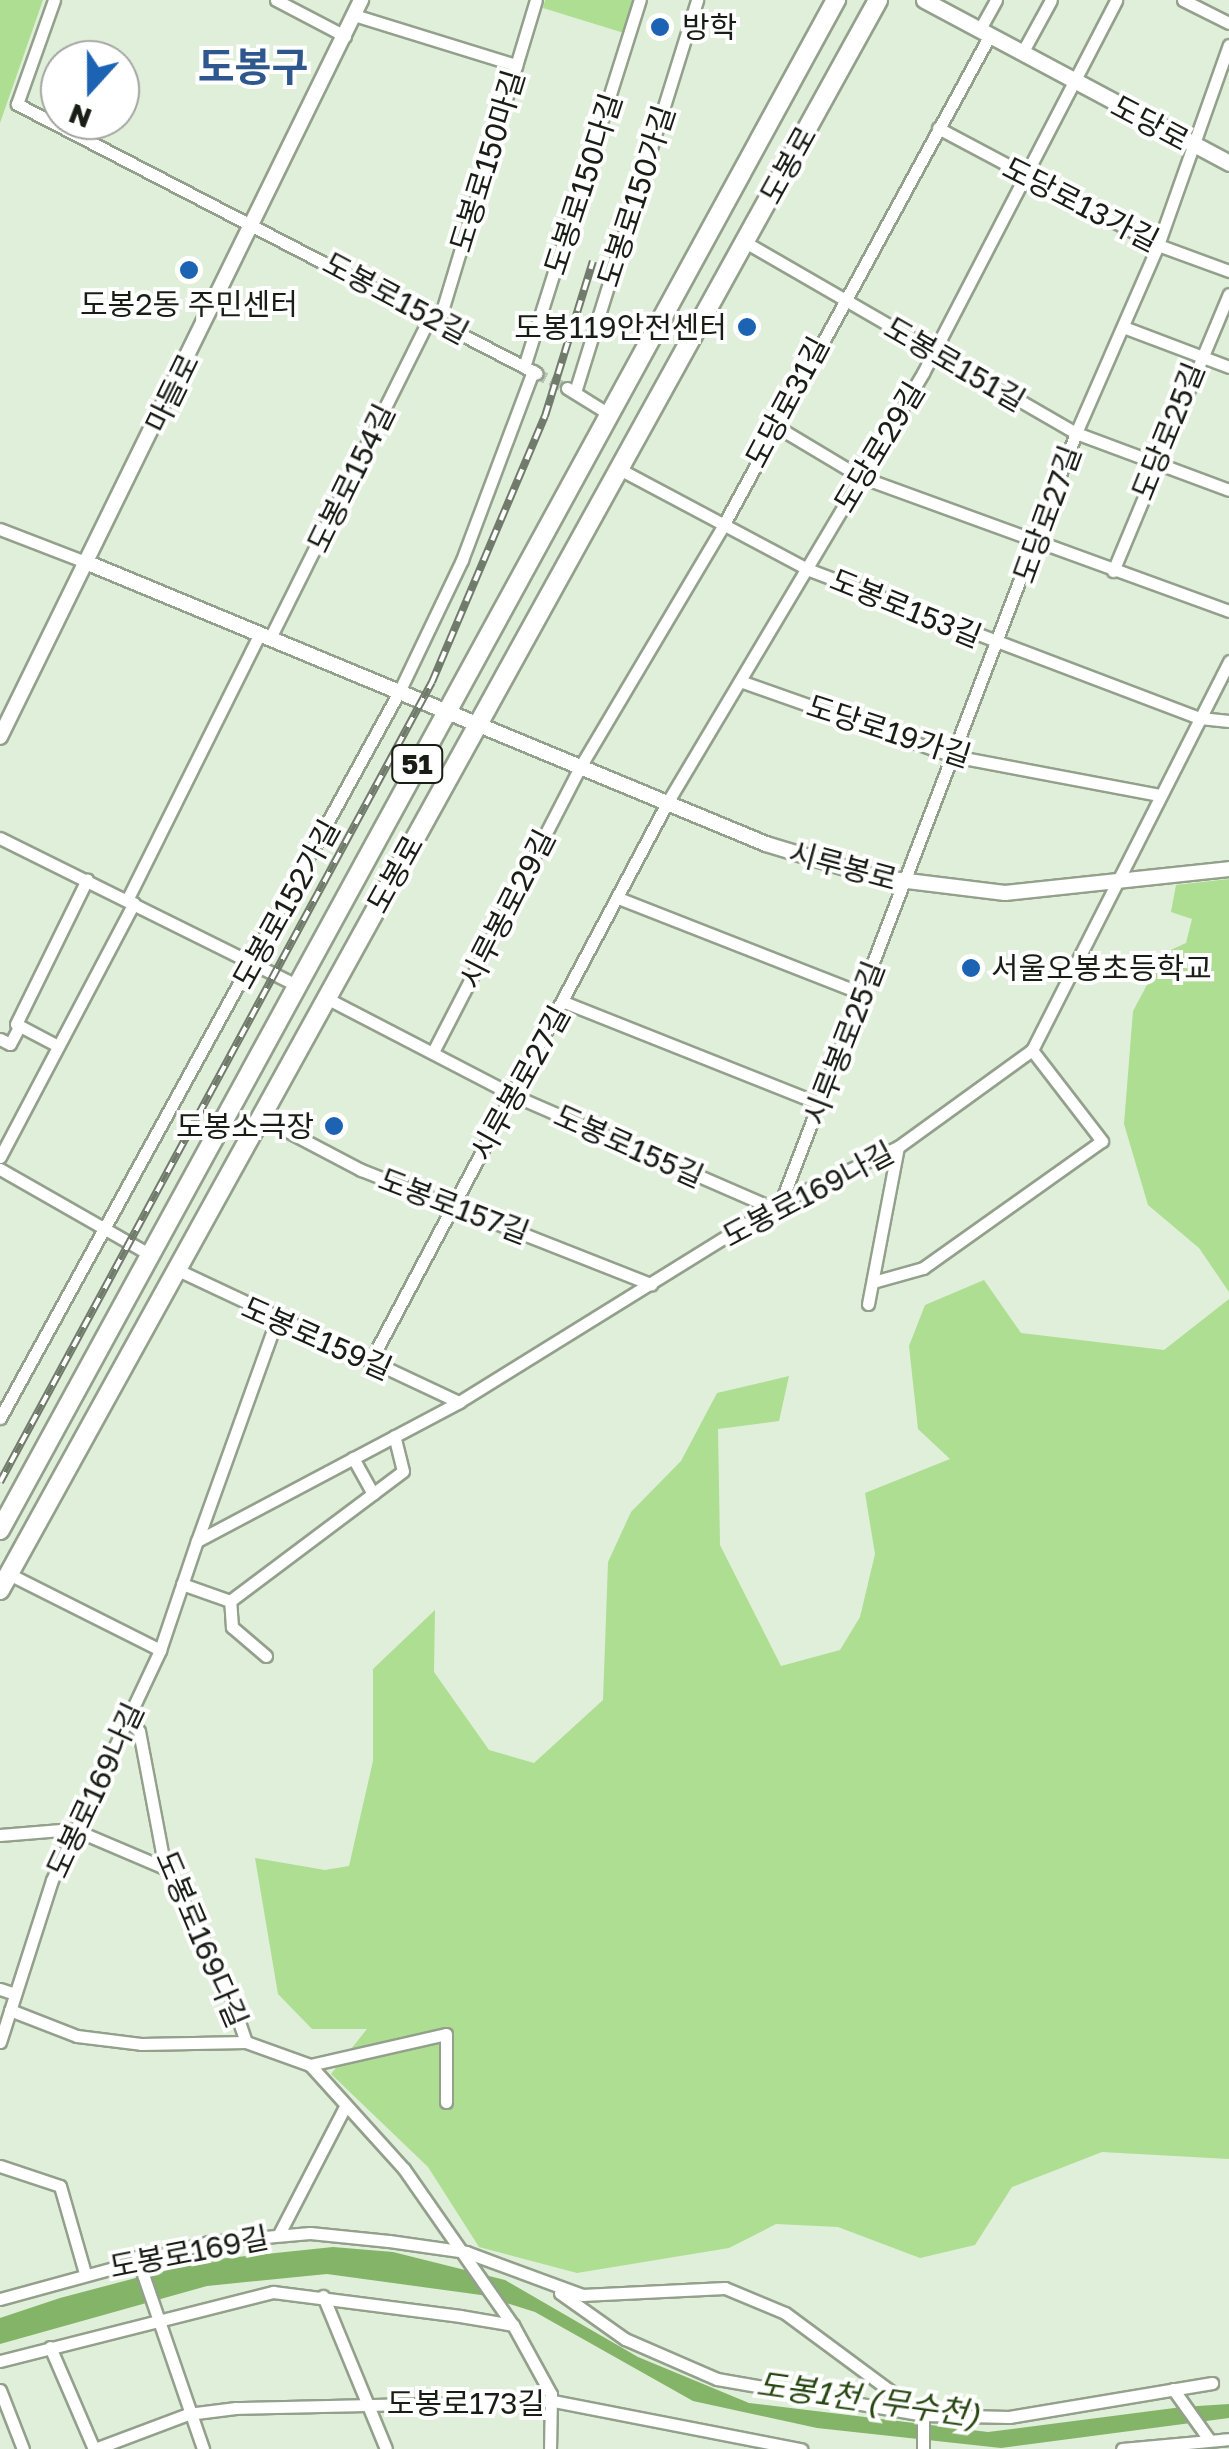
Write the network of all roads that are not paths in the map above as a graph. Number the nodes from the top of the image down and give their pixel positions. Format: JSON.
{"nodes":[{"id":1,"x":54,"y":0,"type":"edge"},
{"id":2,"x":276,"y":0,"type":"edge"},
{"id":3,"x":360,"y":0,"type":"edge"},
{"id":4,"x":536,"y":0,"type":"edge"},
{"id":5,"x":640,"y":0,"type":"edge"},
{"id":6,"x":698,"y":0,"type":"edge"},
{"id":7,"x":836,"y":0,"type":"edge"},
{"id":8,"x":878,"y":0,"type":"edge"},
{"id":9,"x":924,"y":0,"type":"edge"},
{"id":10,"x":996,"y":0,"type":"edge"},
{"id":11,"x":1051,"y":0,"type":"edge"},
{"id":12,"x":1116,"y":0,"type":"edge"},
{"id":13,"x":1183,"y":0,"type":"edge"},
{"id":14,"x":354,"y":16,"type":"junction"},
{"id":15,"x":1229,"y":22,"type":"edge"},
{"id":16,"x":985,"y":32,"type":"junction"},
{"id":17,"x":345,"y":36,"type":"junction"},
{"id":18,"x":1229,"y":45,"type":"edge"},
{"id":19,"x":1022,"y":52,"type":"junction"},
{"id":20,"x":516,"y":65,"type":"junction"},
{"id":21,"x":1071,"y":80,"type":"junction"},
{"id":22,"x":938,"y":128,"type":"junction"},
{"id":23,"x":1190,"y":145,"type":"junction"},
{"id":24,"x":1229,"y":163,"type":"edge"},
{"id":25,"x":1023,"y":175,"type":"junction"},
{"id":26,"x":256,"y":222,"type":"junction"},
{"id":27,"x":746,"y":242,"type":"junction"},
{"id":28,"x":1158,"y":246,"type":"junction"},
{"id":29,"x":1229,"y":271,"type":"edge"},
{"id":30,"x":1229,"y":294,"type":"edge"},
{"id":31,"x":842,"y":297,"type":"junction"},
{"id":32,"x":434,"y":319,"type":"junction"},
{"id":33,"x":1126,"y":328,"type":"junction"},
{"id":34,"x":934,"y":352,"type":"junction"},
{"id":35,"x":1199,"y":356,"type":"junction"},
{"id":36,"x":1229,"y":367,"type":"edge"},
{"id":37,"x":531,"y":370,"type":"junction"},
{"id":38,"x":609,"y":414,"type":"junction"},
{"id":39,"x":774,"y":425,"type":"junction"},
{"id":40,"x":1076,"y":433,"type":"junction"},
{"id":41,"x":1154,"y":461,"type":"junction"},
{"id":42,"x":623,"y":470,"type":"junction"},
{"id":43,"x":862,"y":477,"type":"junction"},
{"id":44,"x":1229,"y":490,"type":"edge"},
{"id":45,"x":724,"y":524,"type":"junction"},
{"id":46,"x":0,"y":529,"type":"edge"},
{"id":47,"x":1037,"y":545,"type":"junction"},
{"id":48,"x":88,"y":564,"type":"junction"},
{"id":49,"x":807,"y":569,"type":"junction"},
{"id":50,"x":1113,"y":571,"type":"junction"},
{"id":51,"x":1229,"y":611,"type":"edge"},
{"id":52,"x":265,"y":636,"type":"junction"},
{"id":53,"x":997,"y":644,"type":"junction"},
{"id":54,"x":1229,"y":661,"type":"edge"},
{"id":55,"x":740,"y":681,"type":"junction"},
{"id":56,"x":400,"y":692,"type":"junction"},
{"id":57,"x":447,"y":712,"type":"junction"},
{"id":58,"x":1200,"y":718,"type":"junction"},
{"id":59,"x":1229,"y":721,"type":"edge"},
{"id":60,"x":479,"y":725,"type":"junction"},
{"id":61,"x":0,"y":737,"type":"edge"},
{"id":62,"x":953,"y":756,"type":"junction"},
{"id":63,"x":580,"y":767,"type":"junction"},
{"id":64,"x":1159,"y":794,"type":"junction"},
{"id":65,"x":667,"y":803,"type":"junction"},
{"id":66,"x":0,"y":838,"type":"edge"},
{"id":67,"x":1229,"y":869,"type":"edge"},
{"id":68,"x":88,"y":880,"type":"junction"},
{"id":69,"x":903,"y":883,"type":"junction"},
{"id":70,"x":1111,"y":888,"type":"junction"},
{"id":71,"x":618,"y":898,"type":"junction"},
{"id":72,"x":131,"y":901,"type":"junction"},
{"id":73,"x":253,"y":964,"type":"junction"},
{"id":74,"x":294,"y":984,"type":"junction"},
{"id":75,"x":863,"y":994,"type":"junction"},
{"id":76,"x":328,"y":999,"type":"junction"},
{"id":77,"x":564,"y":1002,"type":"junction"},
{"id":78,"x":19,"y":1027,"type":"junction"},
{"id":79,"x":0,"y":1039,"type":"edge"},
{"id":80,"x":58,"y":1046,"type":"junction"},
{"id":81,"x":434,"y":1050,"type":"junction"},
{"id":82,"x":1032,"y":1050,"type":"junction"},
{"id":83,"x":516,"y":1096,"type":"junction"},
{"id":84,"x":822,"y":1104,"type":"junction"},
{"id":85,"x":262,"y":1118,"type":"junction"},
{"id":86,"x":898,"y":1148,"type":"junction"},
{"id":87,"x":0,"y":1157,"type":"edge"},
{"id":88,"x":0,"y":1170,"type":"edge"},
{"id":89,"x":452,"y":1205,"type":"junction"},
{"id":90,"x":776,"y":1205,"type":"junction"},
{"id":91,"x":105,"y":1228,"type":"junction"},
{"id":92,"x":149,"y":1254,"type":"junction"},
{"id":93,"x":178,"y":1270,"type":"junction"},
{"id":94,"x":872,"y":1282,"type":"junction"},
{"id":95,"x":651,"y":1284,"type":"junction"},
{"id":96,"x":868,"y":1304,"type":"dead end"},
{"id":97,"x":276,"y":1322,"type":"junction"},
{"id":98,"x":370,"y":1362,"type":"junction"},
{"id":99,"x":6,"y":1393,"type":"edge"},
{"id":100,"x":459,"y":1402,"type":"junction"},
{"id":101,"x":0,"y":1418,"type":"edge"},
{"id":102,"x":394,"y":1436,"type":"junction"},
{"id":103,"x":353,"y":1458,"type":"junction"},
{"id":104,"x":372,"y":1494,"type":"junction"},
{"id":105,"x":0,"y":1530,"type":"edge"},
{"id":106,"x":197,"y":1541,"type":"junction"},
{"id":107,"x":4,"y":1582,"type":"edge"},
{"id":108,"x":182,"y":1584,"type":"junction"},
{"id":109,"x":230,"y":1601,"type":"junction"},
{"id":110,"x":160,"y":1650,"type":"junction"},
{"id":111,"x":266,"y":1656,"type":"dead end"},
{"id":112,"x":128,"y":1722,"type":"junction"},
{"id":113,"x":73,"y":1829,"type":"junction"},
{"id":114,"x":0,"y":1835,"type":"edge"},
{"id":115,"x":164,"y":1868,"type":"junction"},
{"id":116,"x":0,"y":1989,"type":"edge"},
{"id":117,"x":14,"y":1994,"type":"junction"},
{"id":118,"x":10,"y":2010,"type":"junction"},
{"id":119,"x":0,"y":2042,"type":"edge"},
{"id":120,"x":246,"y":2042,"type":"junction"},
{"id":121,"x":310,"y":2064,"type":"junction"},
{"id":122,"x":446,"y":2102,"type":"dead end"},
{"id":123,"x":346,"y":2104,"type":"junction"},
{"id":124,"x":0,"y":2166,"type":"edge"},
{"id":125,"x":279,"y":2234,"type":"junction"},
{"id":126,"x":468,"y":2255,"type":"junction"},
{"id":127,"x":138,"y":2260,"type":"junction"},
{"id":128,"x":85,"y":2273,"type":"junction"},
{"id":129,"x":554,"y":2288,"type":"junction"},
{"id":130,"x":323,"y":2296,"type":"junction"},
{"id":131,"x":0,"y":2299,"type":"edge"},
{"id":132,"x":152,"y":2315,"type":"junction"},
{"id":133,"x":510,"y":2320,"type":"junction"},
{"id":134,"x":50,"y":2347,"type":"junction"},
{"id":135,"x":0,"y":2361,"type":"edge"},
{"id":136,"x":1212,"y":2384,"type":"dead end"},
{"id":137,"x":0,"y":2390,"type":"edge"},
{"id":138,"x":1174,"y":2393,"type":"junction"},
{"id":139,"x":553,"y":2401,"type":"junction"},
{"id":140,"x":369,"y":2404,"type":"junction"},
{"id":141,"x":188,"y":2414,"type":"junction"},
{"id":142,"x":923,"y":2417,"type":"junction"},
{"id":143,"x":1206,"y":2435,"type":"junction"},
{"id":144,"x":1229,"y":2439,"type":"edge"},
{"id":145,"x":119,"y":2445,"type":"edge"},
{"id":146,"x":23,"y":2449,"type":"edge"},
{"id":147,"x":94,"y":2449,"type":"edge"},
{"id":148,"x":202,"y":2449,"type":"edge"},
{"id":149,"x":386,"y":2449,"type":"edge"},
{"id":150,"x":550,"y":2449,"type":"edge"},
{"id":151,"x":796,"y":2449,"type":"edge"},
{"id":152,"x":923,"y":2449,"type":"edge"},
{"id":153,"x":1123,"y":2449,"type":"edge"}],
"edges":[{"from":1,"to":26,"type":"street"},
{"from":2,"to":17,"type":"street"},
{"from":3,"to":14,"type":"street","name":"마들로"},
{"from":4,"to":20,"type":"street","name":"도봉로150마길"},
{"from":5,"to":37,"type":"street","name":"도봉로150다길"},
{"from":6,"to":38,"type":"street","name":"도봉로150가길"},
{"from":7,"to":38,"type":"main road","name":"도봉로","number":"51"},
{"from":8,"to":27,"type":"main road","name":"도봉로","number":"51"},
{"from":9,"to":16,"type":"main road","name":"도당로"},
{"from":10,"to":16,"type":"street"},
{"from":11,"to":19,"type":"street"},
{"from":12,"to":21,"type":"street"},
{"from":13,"to":15,"type":"street"},
{"from":14,"to":17,"type":"street","name":"마들로"},
{"from":14,"to":20,"type":"street"},
{"from":16,"to":19,"type":"main road","name":"도당로"},
{"from":16,"to":22,"type":"street","name":"도당로31길"},
{"from":17,"to":26,"type":"street","name":"마들로"},
{"from":18,"to":23,"type":"street","name":"도당로27길"},
{"from":19,"to":21,"type":"main road","name":"도당로"},
{"from":20,"to":32,"type":"street","name":"도봉로150마길"},
{"from":21,"to":23,"type":"main road","name":"도당로"},
{"from":21,"to":25,"type":"street","name":"도당로29길"},
{"from":22,"to":25,"type":"street","name":"도당로13가길"},
{"from":22,"to":31,"type":"street","name":"도당로31길"},
{"from":23,"to":24,"type":"main road","name":"도당로"},
{"from":23,"to":28,"type":"street","name":"도당로27길"},
{"from":25,"to":28,"type":"street","name":"도당로13가길"},
{"from":25,"to":34,"type":"street","name":"도당로29길"},
{"from":26,"to":32,"type":"street","name":"도봉로152길"},
{"from":26,"to":48,"type":"street","name":"마들로"},
{"from":27,"to":31,"type":"street","name":"도봉로151길"},
{"from":27,"to":42,"type":"main road","name":"도봉로","number":"51"},
{"from":28,"to":29,"type":"street","name":"도당로13가길"},
{"from":28,"to":33,"type":"street","name":"도당로27길"},
{"from":30,"to":35,"type":"street","name":"도당로25길"},
{"from":31,"to":34,"type":"street","name":"도봉로151길"},
{"from":31,"to":39,"type":"street","name":"도당로31길"},
{"from":32,"to":37,"type":"street","name":"도봉로152길"},
{"from":32,"to":52,"type":"street","name":"도봉로154길"},
{"from":33,"to":35,"type":"street"},
{"from":33,"to":40,"type":"street","name":"도당로27길"},
{"from":34,"to":40,"type":"street","name":"도봉로151길"},
{"from":34,"to":43,"type":"street","name":"도당로29길"},
{"from":35,"to":36,"type":"street"},
{"from":35,"to":41,"type":"street","name":"도당로25길"},
{"from":37,"to":56,"type":"street","name":"도봉로152가길"},
{"from":38,"to":57,"type":"main road","name":"도봉로","number":"51"},
{"from":39,"to":43,"type":"street"},
{"from":39,"to":45,"type":"street","name":"도당로31길"},
{"from":40,"to":41,"type":"street","name":"도봉로151길"},
{"from":40,"to":47,"type":"street","name":"도당로27길"},
{"from":41,"to":44,"type":"street","name":"도봉로151길"},
{"from":41,"to":50,"type":"street","name":"도당로25길"},
{"from":42,"to":45,"type":"street","name":"도봉로153길"},
{"from":42,"to":60,"type":"main road","name":"도봉로","number":"51"},
{"from":43,"to":47,"type":"street"},
{"from":43,"to":49,"type":"street","name":"도당로29길"},
{"from":45,"to":49,"type":"street","name":"도봉로153길"},
{"from":45,"to":63,"type":"street","name":"도당로31길"},
{"from":46,"to":48,"type":"street"},
{"from":47,"to":50,"type":"street"},
{"from":47,"to":53,"type":"street","name":"도당로27길"},
{"from":48,"to":52,"type":"street"},
{"from":48,"to":61,"type":"street","name":"마들로"},
{"from":49,"to":53,"type":"street","name":"도봉로153길"},
{"from":49,"to":55,"type":"street","name":"도당로29길"},
{"from":50,"to":51,"type":"street"},
{"from":52,"to":56,"type":"street"},
{"from":52,"to":72,"type":"street","name":"도봉로154길"},
{"from":53,"to":58,"type":"street","name":"도봉로153길"},
{"from":53,"to":62,"type":"street","name":"도당로27길"},
{"from":54,"to":58,"type":"street","name":"도봉로169나길"},
{"from":55,"to":62,"type":"street","name":"도당로19가길"},
{"from":55,"to":65,"type":"street","name":"도당로29길"},
{"from":56,"to":57,"type":"street"},
{"from":56,"to":73,"type":"street","name":"도봉로152가길"},
{"from":57,"to":60,"type":"street"},
{"from":57,"to":74,"type":"main road","name":"도봉로","number":"51"},
{"from":58,"to":59,"type":"street","name":"도봉로153길"},
{"from":58,"to":64,"type":"street","name":"도봉로169나길"},
{"from":60,"to":63,"type":"street","name":"시루봉로"},
{"from":60,"to":76,"type":"main road","name":"도봉로","number":"51"},
{"from":62,"to":64,"type":"street","name":"도당로19가길"},
{"from":62,"to":69,"type":"street","name":"도당로27길"},
{"from":63,"to":65,"type":"street","name":"시루봉로"},
{"from":63,"to":81,"type":"street","name":"시루봉로29길"},
{"from":64,"to":70,"type":"street","name":"도봉로169나길"},
{"from":65,"to":69,"type":"street","name":"시루봉로"},
{"from":65,"to":71,"type":"street","name":"시루봉로27길"},
{"from":66,"to":68,"type":"street"},
{"from":67,"to":70,"type":"street","name":"시루봉로"},
{"from":68,"to":72,"type":"street"},
{"from":68,"to":78,"type":"street"},
{"from":69,"to":70,"type":"street","name":"시루봉로"},
{"from":69,"to":75,"type":"street","name":"시루봉로25길"},
{"from":70,"to":82,"type":"street","name":"도봉로169나길"},
{"from":71,"to":75,"type":"street"},
{"from":71,"to":77,"type":"street","name":"시루봉로27길"},
{"from":72,"to":73,"type":"street"},
{"from":72,"to":80,"type":"street","name":"도봉로154길"},
{"from":73,"to":74,"type":"street"},
{"from":73,"to":91,"type":"street","name":"도봉로152가길"},
{"from":74,"to":92,"type":"main road","name":"도봉로","number":"51"},
{"from":75,"to":84,"type":"street","name":"시루봉로25길"},
{"from":76,"to":81,"type":"street","name":"도봉로155길"},
{"from":76,"to":85,"type":"main road","name":"도봉로","number":"51"},
{"from":77,"to":83,"type":"street","name":"시루봉로27길"},
{"from":77,"to":84,"type":"street"},
{"from":78,"to":79,"type":"street"},
{"from":78,"to":80,"type":"street"},
{"from":80,"to":87,"type":"street","name":"도봉로154길"},
{"from":81,"to":83,"type":"street","name":"도봉로155길"},
{"from":82,"to":86,"type":"street","name":"도봉로169나길"},
{"from":82,"to":94,"type":"street"},
{"from":83,"to":89,"type":"street","name":"시루봉로27길"},
{"from":83,"to":90,"type":"street","name":"도봉로155길"},
{"from":84,"to":90,"type":"street","name":"시루봉로25길"},
{"from":85,"to":89,"type":"street","name":"도봉로157길"},
{"from":85,"to":93,"type":"main road","name":"도봉로","number":"51"},
{"from":86,"to":90,"type":"street","name":"도봉로169나길"},
{"from":86,"to":94,"type":"street"},
{"from":88,"to":91,"type":"street"},
{"from":89,"to":95,"type":"street","name":"도봉로157길"},
{"from":89,"to":98,"type":"street","name":"시루봉로27길"},
{"from":90,"to":95,"type":"street","name":"도봉로169나길"},
{"from":91,"to":92,"type":"street"},
{"from":91,"to":99,"type":"street","name":"도봉로152가길"},
{"from":92,"to":105,"type":"main road","name":"도봉로","number":"51"},
{"from":93,"to":97,"type":"street","name":"도봉로159길"},
{"from":93,"to":107,"type":"main road","name":"도봉로","number":"51"},
{"from":94,"to":96,"type":"street"},
{"from":95,"to":100,"type":"street","name":"도봉로169나길"},
{"from":97,"to":98,"type":"street","name":"도봉로159길"},
{"from":97,"to":106,"type":"street","name":"도봉로169나길"},
{"from":98,"to":100,"type":"street","name":"도봉로159길"},
{"from":99,"to":101,"type":"street","name":"도봉로152가길"},
{"from":100,"to":102,"type":"street","name":"도봉로169나길"},
{"from":102,"to":103,"type":"street","name":"도봉로169나길"},
{"from":102,"to":104,"type":"street"},
{"from":103,"to":104,"type":"street"},
{"from":103,"to":106,"type":"street","name":"도봉로169나길"},
{"from":104,"to":109,"type":"street"},
{"from":106,"to":108,"type":"street","name":"도봉로169나길"},
{"from":107,"to":110,"type":"street"},
{"from":108,"to":109,"type":"street"},
{"from":108,"to":110,"type":"street","name":"도봉로169나길"},
{"from":109,"to":111,"type":"street"},
{"from":110,"to":112,"type":"street","name":"도봉로169나길"},
{"from":112,"to":113,"type":"street","name":"도봉로169나길"},
{"from":112,"to":115,"type":"street","name":"도봉로169다길"},
{"from":113,"to":114,"type":"street"},
{"from":113,"to":115,"type":"street"},
{"from":113,"to":117,"type":"street","name":"도봉로169나길"},
{"from":115,"to":120,"type":"street","name":"도봉로169다길"},
{"from":116,"to":117,"type":"street"},
{"from":117,"to":118,"type":"street","name":"도봉로169나길"},
{"from":118,"to":119,"type":"street","name":"도봉로169나길"},
{"from":118,"to":120,"type":"street"},
{"from":120,"to":121,"type":"street"},
{"from":121,"to":122,"type":"street"},
{"from":121,"to":123,"type":"street"},
{"from":123,"to":125,"type":"street"},
{"from":123,"to":126,"type":"street"},
{"from":124,"to":128,"type":"street"},
{"from":125,"to":126,"type":"street","name":"도봉로169길"},
{"from":125,"to":127,"type":"street","name":"도봉로169길"},
{"from":126,"to":129,"type":"street","name":"도봉로169길"},
{"from":126,"to":133,"type":"street"},
{"from":127,"to":128,"type":"street","name":"도봉로169길"},
{"from":127,"to":132,"type":"street"},
{"from":128,"to":131,"type":"street","name":"도봉로169길"},
{"from":129,"to":142,"type":"street","name":"도봉로169길"},
{"from":129,"to":142,"type":"street","name":"도봉로169길"},
{"from":130,"to":132,"type":"street"},
{"from":130,"to":133,"type":"street"},
{"from":130,"to":140,"type":"street"},
{"from":132,"to":134,"type":"street"},
{"from":132,"to":141,"type":"street"},
{"from":133,"to":139,"type":"street"},
{"from":134,"to":135,"type":"street"},
{"from":134,"to":147,"type":"street"},
{"from":136,"to":138,"type":"street","name":"도봉로169길"},
{"from":137,"to":146,"type":"street"},
{"from":138,"to":142,"type":"street","name":"도봉로169길"},
{"from":138,"to":143,"type":"street"},
{"from":139,"to":140,"type":"street","name":"도봉로173길"},
{"from":139,"to":150,"type":"street"},
{"from":139,"to":151,"type":"street","name":"도봉로173길"},
{"from":140,"to":141,"type":"street","name":"도봉로173길"},
{"from":140,"to":149,"type":"street"},
{"from":141,"to":145,"type":"street","name":"도봉로173길"},
{"from":141,"to":148,"type":"street"},
{"from":142,"to":152,"type":"street"},
{"from":143,"to":144,"type":"street"},
{"from":143,"to":153,"type":"street"},
{"from":145,"to":147,"type":"street","name":"도봉로173길"}]}
